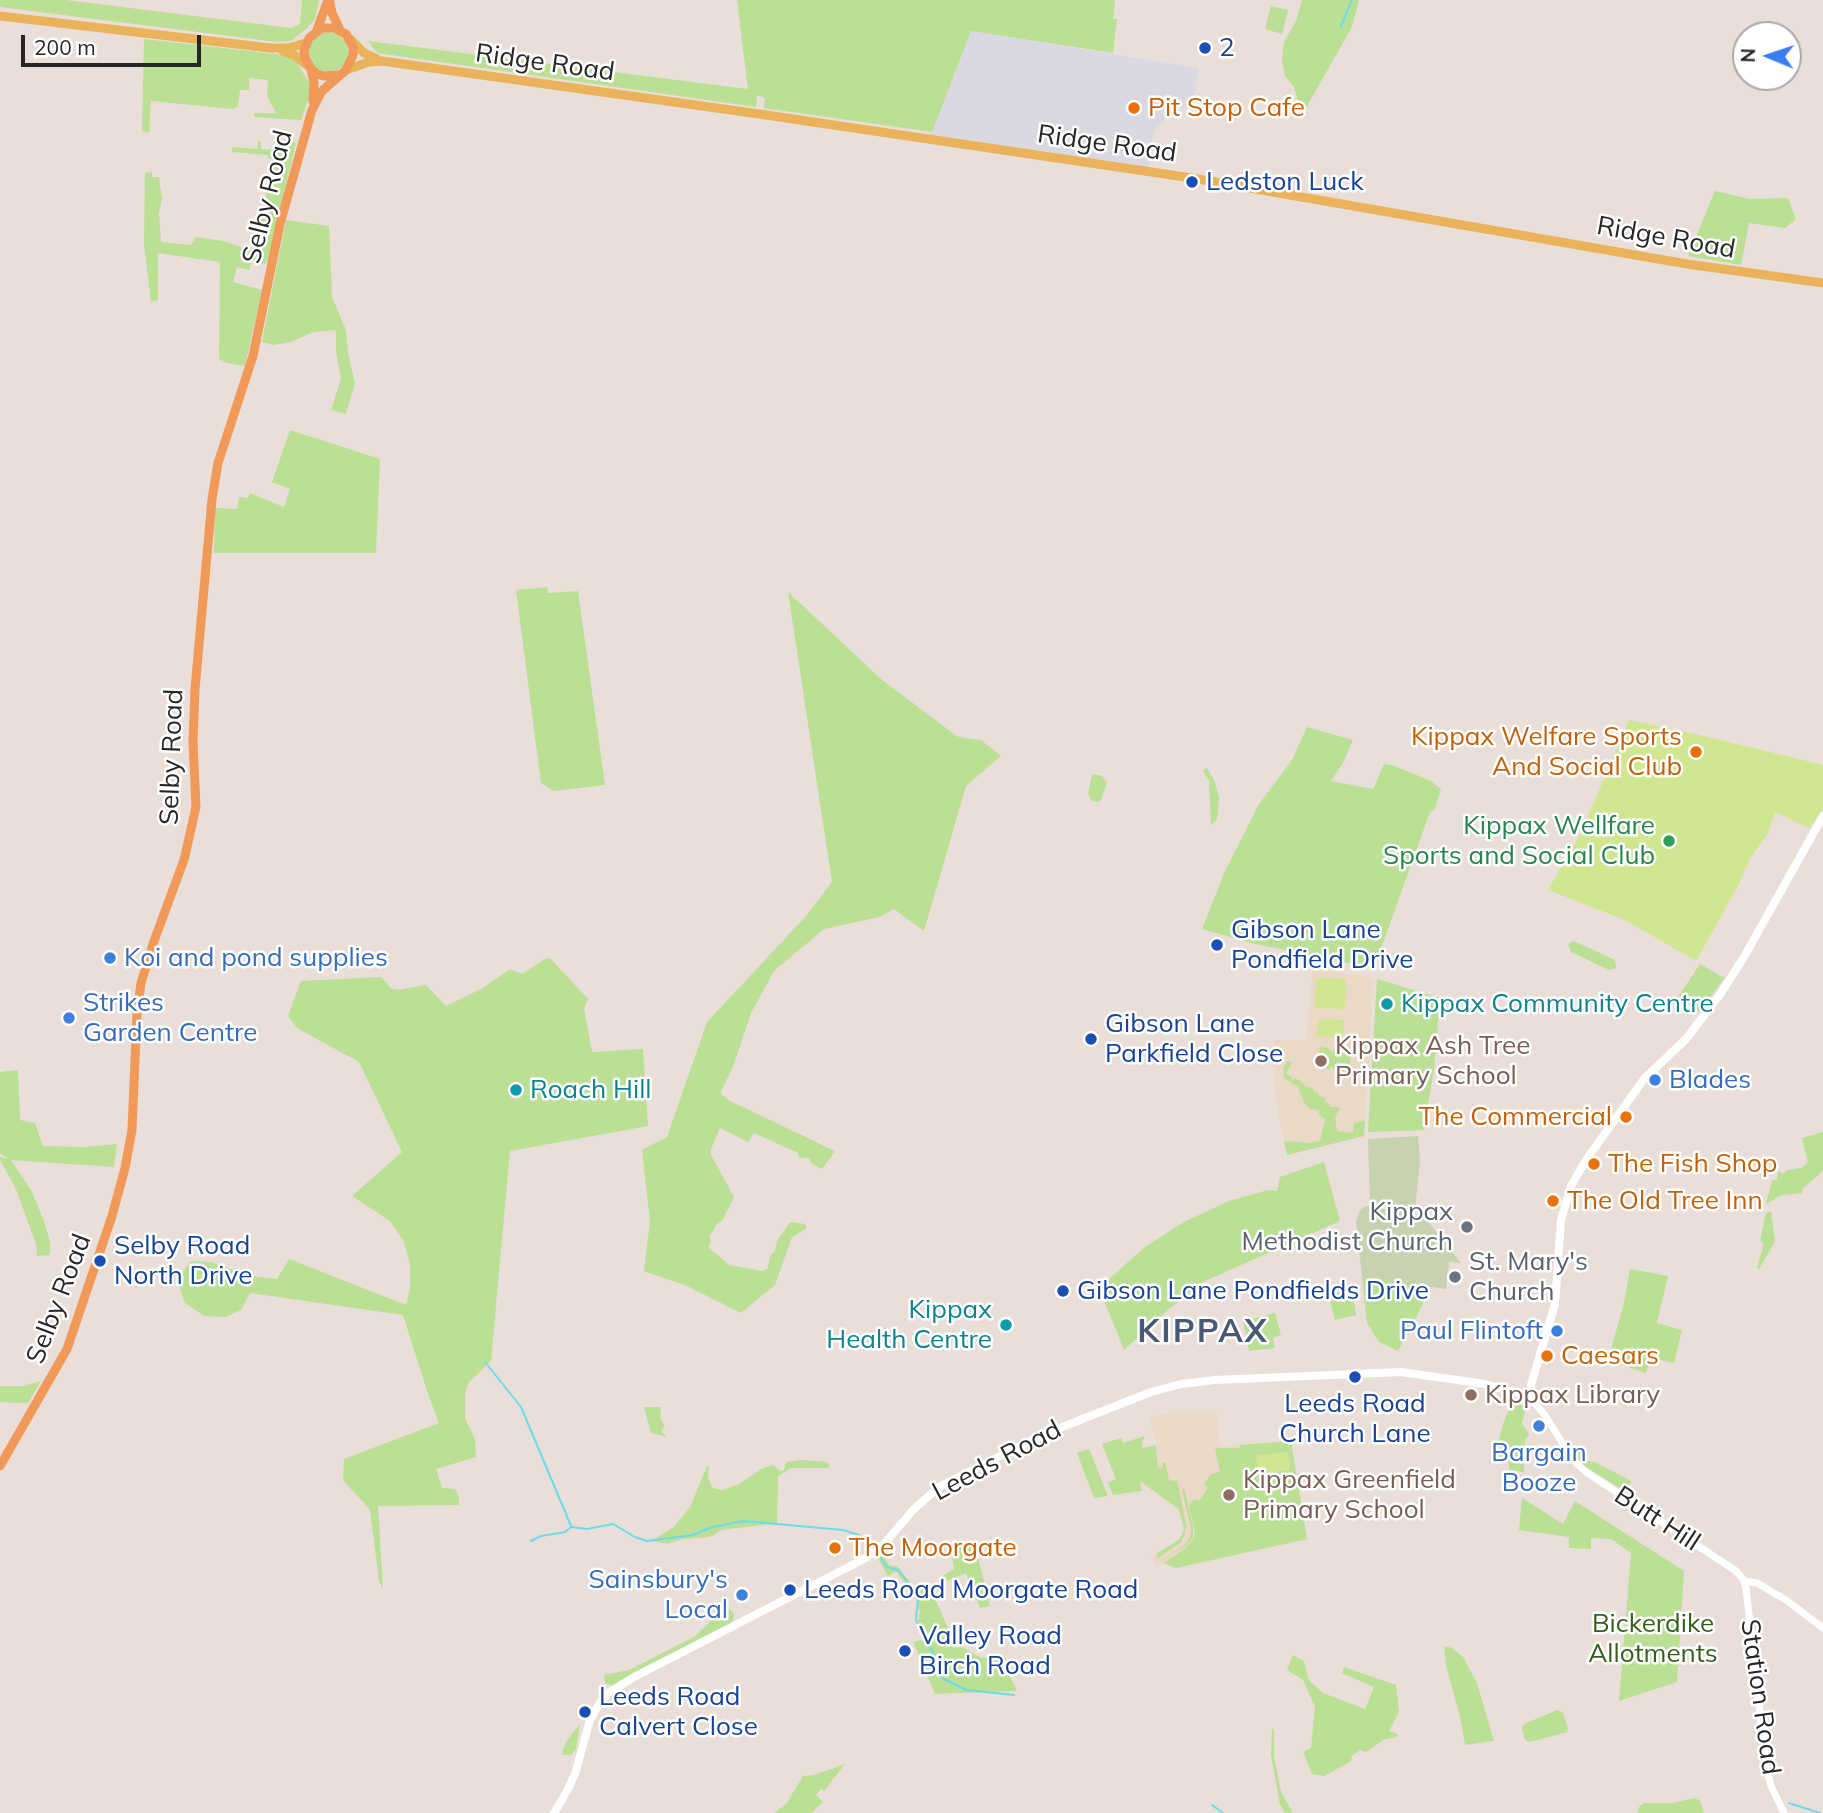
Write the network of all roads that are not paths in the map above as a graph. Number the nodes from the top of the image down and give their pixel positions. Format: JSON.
{"nodes":[{"id":1,"x":329,"y":0,"type":"edge"},
{"id":2,"x":0,"y":16,"type":"edge"},
{"id":3,"x":317,"y":30,"type":"junction"},
{"id":4,"x":340,"y":30,"type":"junction"},
{"id":5,"x":350,"y":39,"type":"junction"},
{"id":6,"x":306,"y":43,"type":"junction"},
{"id":7,"x":270,"y":48,"type":"junction"},
{"id":8,"x":382,"y":61,"type":"junction"},
{"id":9,"x":310,"y":67,"type":"junction"},
{"id":10,"x":342,"y":73,"type":"junction"},
{"id":11,"x":312,"y":110,"type":"junction"},
{"id":12,"x":1823,"y":283,"type":"edge"},
{"id":13,"x":1823,"y":816,"type":"edge"},
{"id":14,"x":1529,"y":1395,"type":"junction"},
{"id":15,"x":0,"y":1466,"type":"edge"},
{"id":16,"x":1743,"y":1580,"type":"junction"},
{"id":17,"x":1823,"y":1628,"type":"edge"},
{"id":18,"x":554,"y":1813,"type":"edge"},
{"id":19,"x":1784,"y":1813,"type":"edge"}],
"edges":[{"from":1,"to":3,"type":"highway"},
{"from":1,"to":4,"type":"highway"},
{"from":2,"to":7,"type":"main road"},
{"from":3,"to":4,"type":"highway"},
{"from":3,"to":6,"type":"highway"},
{"from":4,"to":5,"type":"highway"},
{"from":5,"to":8,"type":"main road","name":"Ridge Road"},
{"from":5,"to":10,"type":"highway"},
{"from":6,"to":7,"type":"main road"},
{"from":6,"to":9,"type":"highway"},
{"from":7,"to":9,"type":"main road"},
{"from":8,"to":10,"type":"main road","name":"Ridge Road"},
{"from":8,"to":12,"type":"main road","name":"Ridge Road"},
{"from":9,"to":10,"type":"highway"},
{"from":9,"to":11,"type":"highway","name":"Selby Road"},
{"from":10,"to":11,"type":"highway","name":"Selby Road"},
{"from":11,"to":15,"type":"highway","name":"Selby Road"},
{"from":13,"to":14,"type":"main road"},
{"from":14,"to":16,"type":"street","name":"Butt Hill"},
{"from":14,"to":18,"type":"main road","name":"Leeds Road"},
{"from":16,"to":17,"type":"street","name":"Butt Hill"},
{"from":16,"to":19,"type":"street","name":"Station Road"}]}
